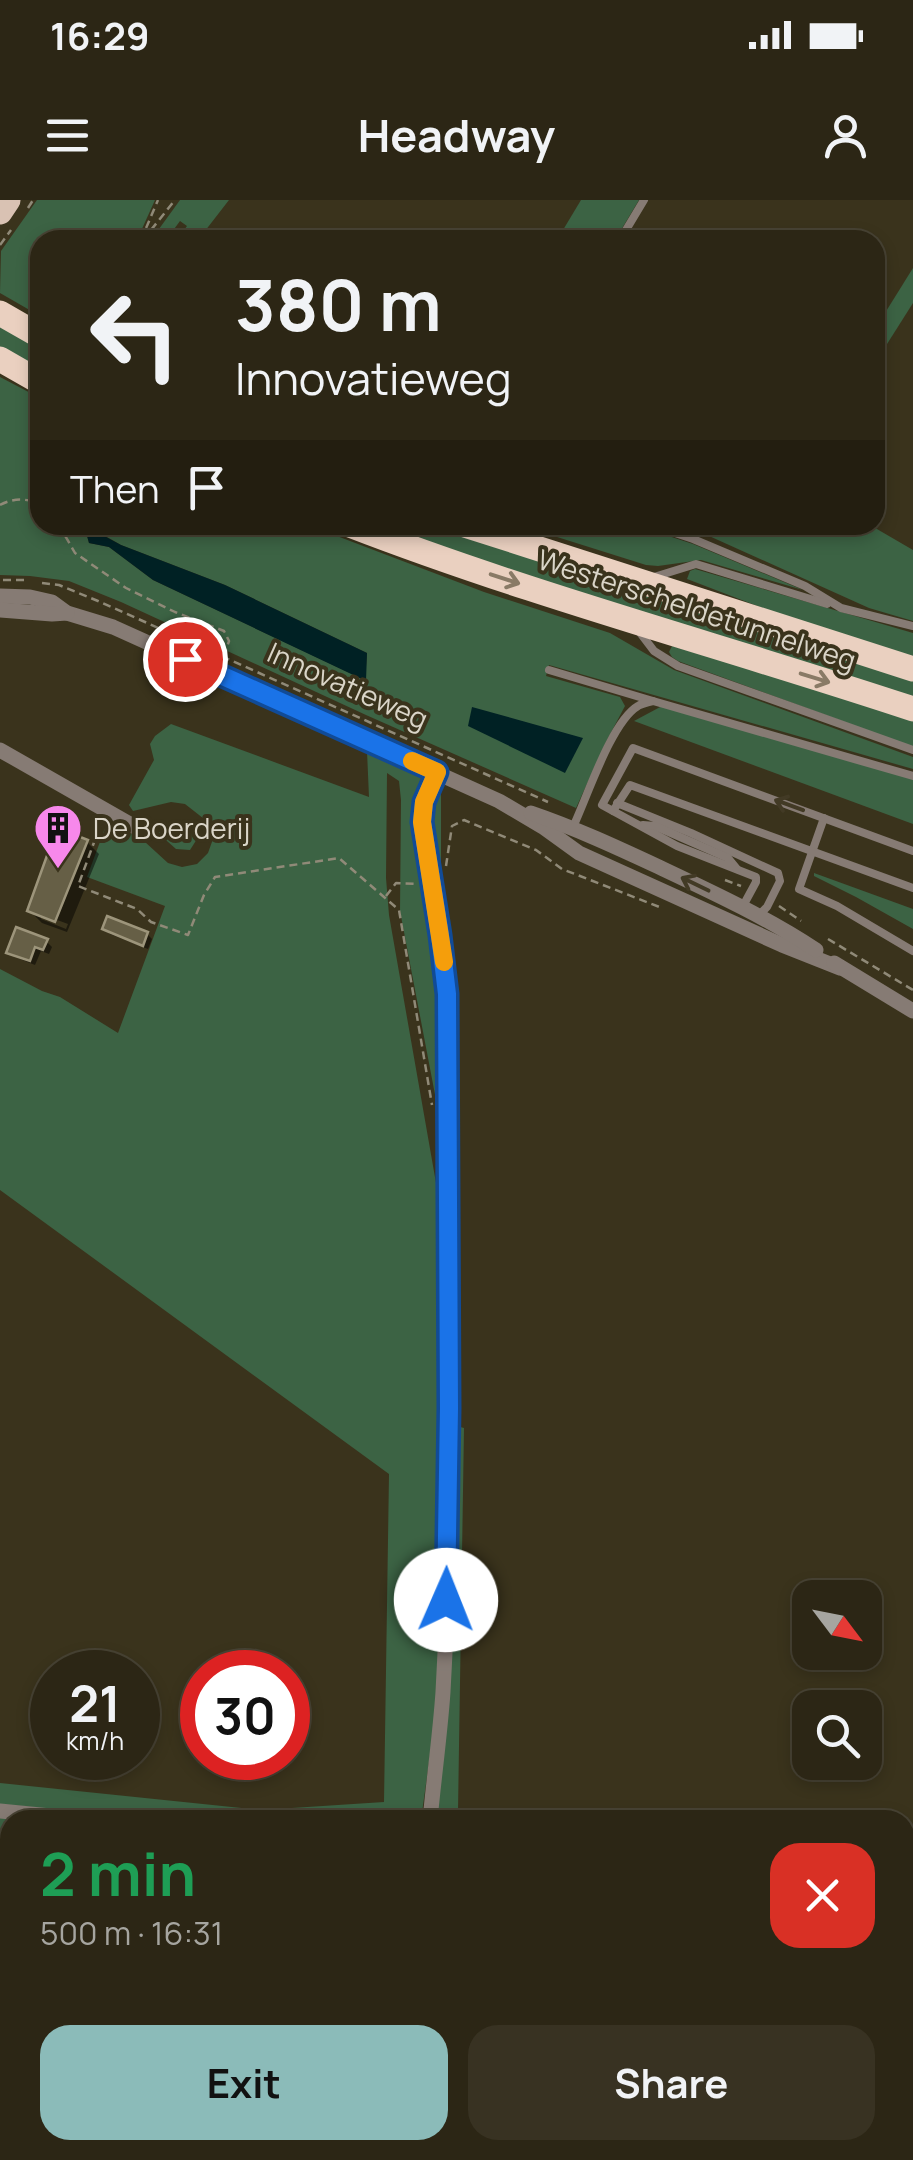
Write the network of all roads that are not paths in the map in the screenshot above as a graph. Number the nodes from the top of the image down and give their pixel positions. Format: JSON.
{"nodes":[{"id":1,"x":8,"y":200,"type":"edge"},
{"id":2,"x":644,"y":200,"type":"edge"},
{"id":3,"x":0,"y":212,"type":"edge"},
{"id":4,"x":626,"y":230,"type":"edge"},
{"id":5,"x":0,"y":313,"type":"edge"},
{"id":6,"x":30,"y":330,"type":"edge"},
{"id":7,"x":0,"y":359,"type":"edge"},
{"id":8,"x":30,"y":376,"type":"edge"},
{"id":9,"x":376,"y":535,"type":"edge"},
{"id":10,"x":495,"y":535,"type":"edge"},
{"id":11,"x":681,"y":535,"type":"edge"},
{"id":12,"x":639,"y":582,"type":"junction"},
{"id":13,"x":0,"y":596,"type":"edge"},
{"id":14,"x":842,"y":608,"type":"junction"},
{"id":15,"x":0,"y":610,"type":"edge"},
{"id":16,"x":67,"y":613,"type":"junction"},
{"id":17,"x":629,"y":619,"type":"junction"},
{"id":18,"x":913,"y":626,"type":"edge"},
{"id":19,"x":913,"y":669,"type":"edge"},
{"id":20,"x":549,"y":670,"type":"dead end"},
{"id":21,"x":653,"y":701,"type":"junction"},
{"id":22,"x":913,"y":709,"type":"edge"},
{"id":23,"x":0,"y":750,"type":"edge"},
{"id":24,"x":913,"y":750,"type":"edge"},
{"id":25,"x":437,"y":772,"type":"junction"},
{"id":26,"x":913,"y":776,"type":"edge"},
{"id":27,"x":498,"y":802,"type":"junction"},
{"id":28,"x":615,"y":807,"type":"junction"},
{"id":29,"x":646,"y":815,"type":"junction"},
{"id":30,"x":824,"y":818,"type":"junction"},
{"id":31,"x":640,"y":824,"type":"junction"},
{"id":32,"x":655,"y":826,"type":"junction"},
{"id":33,"x":573,"y":827,"type":"junction"},
{"id":34,"x":142,"y":831,"type":"dead end"},
{"id":35,"x":557,"y":837,"type":"junction"},
{"id":36,"x":913,"y":851,"type":"edge"},
{"id":37,"x":812,"y":852,"type":"junction"},
{"id":38,"x":741,"y":856,"type":"junction"},
{"id":39,"x":728,"y":858,"type":"junction"},
{"id":40,"x":737,"y":869,"type":"junction"},
{"id":41,"x":913,"y":888,"type":"edge"},
{"id":42,"x":745,"y":918,"type":"junction"},
{"id":43,"x":913,"y":951,"type":"edge"},
{"id":44,"x":913,"y":1011,"type":"edge"},
{"id":45,"x":431,"y":1810,"type":"edge"}],
"edges":[{"from":1,"to":3,"type":"main road"},
{"from":2,"to":4,"type":"lane"},
{"from":5,"to":6,"type":"highway"},
{"from":7,"to":8,"type":"highway"},
{"from":9,"to":17,"type":"highway","name":"Westerscheldetunnelweg","one_way":true},
{"from":10,"to":12,"type":"highway","name":"Westerscheldetunnelweg"},
{"from":11,"to":14,"type":"lane"},
{"from":12,"to":14,"type":"lane"},
{"from":12,"to":19,"type":"highway","name":"Westerscheldetunnelweg"},
{"from":13,"to":16,"type":"street","name":"Innovatieweg"},
{"from":14,"to":18,"type":"lane"},
{"from":15,"to":16,"type":"street","name":"Innovatieweg"},
{"from":16,"to":25,"type":"street","name":"Innovatieweg"},
{"from":17,"to":22,"type":"highway","name":"Westerscheldetunnelweg","one_way":true},
{"from":17,"to":24,"type":"lane"},
{"from":20,"to":21,"type":"lane"},
{"from":21,"to":26,"type":"lane"},
{"from":21,"to":33,"type":"lane"},
{"from":23,"to":34,"type":"street"},
{"from":25,"to":27,"type":"street","name":"Innovatieweg"},
{"from":25,"to":45,"type":"street"},
{"from":27,"to":33,"type":"street","name":"Innovatieweg"},
{"from":27,"to":35,"type":"street","name":"Innovatieweg"},
{"from":28,"to":29,"type":"lane"},
{"from":30,"to":28,"type":"lane","one_way":true},
{"from":28,"to":31,"type":"lane"},
{"from":28,"to":37,"type":"lane"},
{"from":29,"to":32,"type":"lane"},
{"from":29,"to":38,"type":"lane"},
{"from":30,"to":36,"type":"lane"},
{"from":30,"to":37,"type":"lane"},
{"from":31,"to":32,"type":"lane"},
{"from":31,"to":40,"type":"lane"},
{"from":32,"to":39,"type":"lane"},
{"from":33,"to":35,"type":"lane"},
{"from":42,"to":33,"type":"street","name":"Innovatieweg","one_way":true},
{"from":35,"to":42,"type":"street","name":"Innovatieweg"},
{"from":37,"to":41,"type":"lane"},
{"from":37,"to":43,"type":"lane"},
{"from":38,"to":39,"type":"lane"},
{"from":38,"to":42,"type":"lane"},
{"from":39,"to":40,"type":"lane"},
{"from":40,"to":42,"type":"lane"},
{"from":42,"to":44,"type":"street","name":"Innovatieweg"}]}
